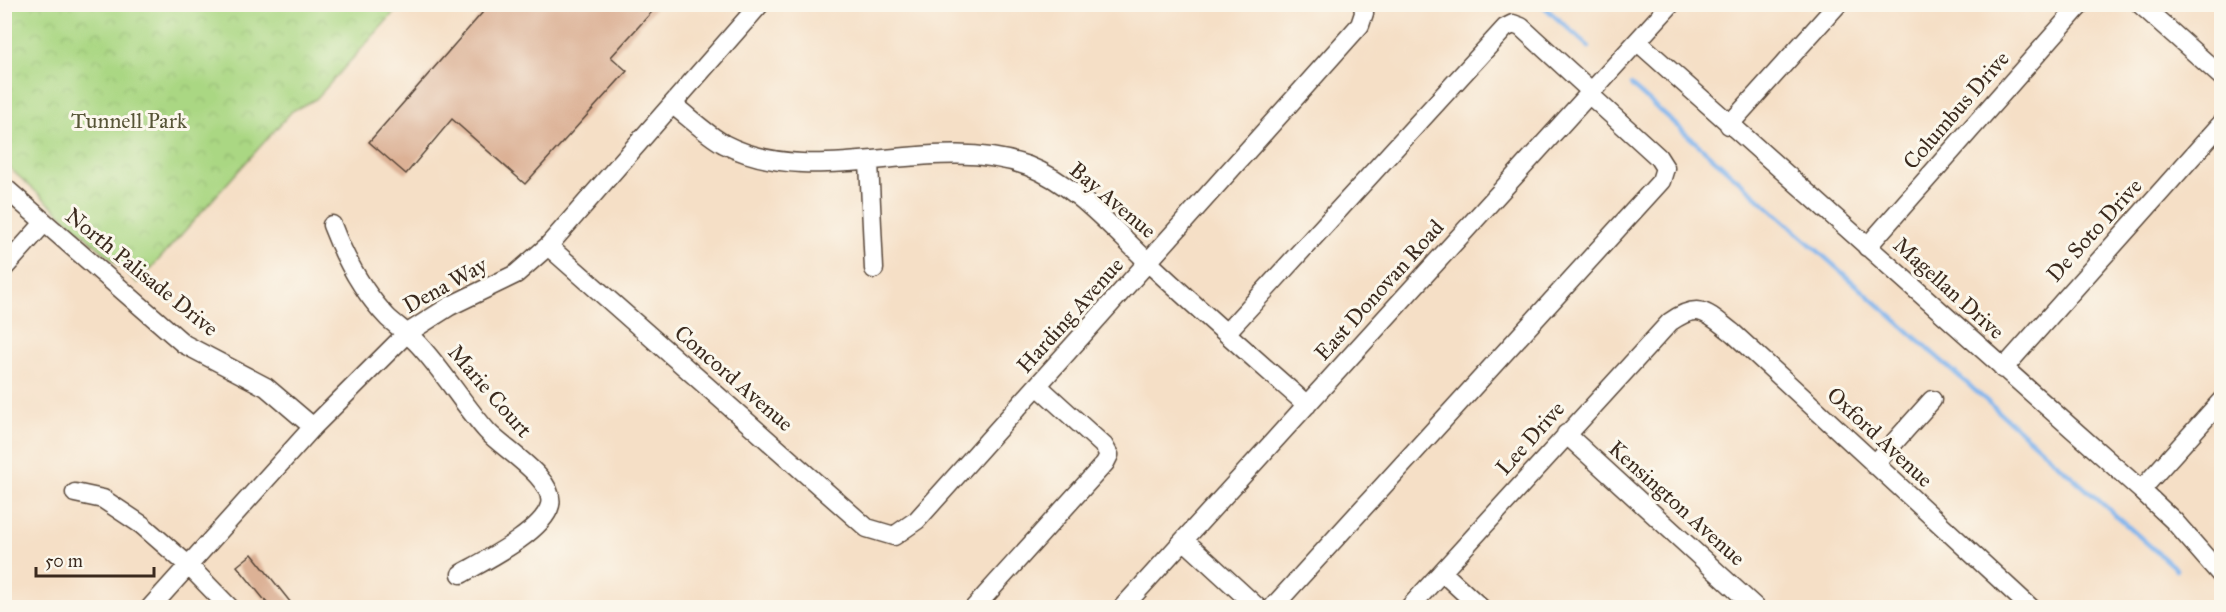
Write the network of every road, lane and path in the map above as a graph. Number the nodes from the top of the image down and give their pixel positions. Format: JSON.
{"nodes":[{"id":1,"x":760,"y":4,"type":"edge"},
{"id":2,"x":1671,"y":4,"type":"edge"},
{"id":3,"x":1838,"y":4,"type":"edge"},
{"id":4,"x":2081,"y":4,"type":"edge"},
{"id":5,"x":2140,"y":4,"type":"edge"},
{"id":6,"x":1364,"y":6,"type":"edge"},
{"id":7,"x":1638,"y":42,"type":"junction"},
{"id":8,"x":2222,"y":77,"type":"edge"},
{"id":9,"x":1591,"y":93,"type":"junction"},
{"id":10,"x":673,"y":105,"type":"junction"},
{"id":11,"x":2222,"y":123,"type":"edge"},
{"id":12,"x":1729,"y":125,"type":"junction"},
{"id":13,"x":869,"y":162,"type":"junction"},
{"id":14,"x":4,"y":187,"type":"edge"},
{"id":15,"x":44,"y":223,"type":"junction"},
{"id":16,"x":332,"y":225,"type":"dead end"},
{"id":17,"x":548,"y":246,"type":"junction"},
{"id":18,"x":1867,"y":247,"type":"junction"},
{"id":19,"x":1149,"y":262,"type":"junction"},
{"id":20,"x":4,"y":268,"type":"edge"},
{"id":21,"x":874,"y":269,"type":"dead end"},
{"id":22,"x":1693,"y":310,"type":"joint"},
{"id":23,"x":1226,"y":333,"type":"junction"},
{"id":24,"x":406,"y":334,"type":"junction"},
{"id":25,"x":2003,"y":369,"type":"junction"},
{"id":26,"x":1038,"y":386,"type":"junction"},
{"id":27,"x":2222,"y":399,"type":"edge"},
{"id":28,"x":1932,"y":400,"type":"dead end"},
{"id":29,"x":1307,"y":405,"type":"junction"},
{"id":30,"x":313,"y":427,"type":"junction"},
{"id":31,"x":1566,"y":434,"type":"junction"},
{"id":32,"x":1874,"y":465,"type":"junction"},
{"id":33,"x":2141,"y":490,"type":"junction"},
{"id":34,"x":75,"y":493,"type":"dead end"},
{"id":35,"x":894,"y":536,"type":"joint"},
{"id":36,"x":1184,"y":540,"type":"junction"},
{"id":37,"x":189,"y":566,"type":"junction"},
{"id":38,"x":1442,"y":572,"type":"junction"},
{"id":39,"x":461,"y":574,"type":"dead end"},
{"id":40,"x":2222,"y":576,"type":"edge"},
{"id":41,"x":150,"y":608,"type":"edge"},
{"id":42,"x":230,"y":608,"type":"edge"},
{"id":43,"x":974,"y":608,"type":"edge"},
{"id":44,"x":1122,"y":608,"type":"edge"},
{"id":45,"x":1258,"y":608,"type":"edge"},
{"id":46,"x":1272,"y":608,"type":"edge"},
{"id":47,"x":1409,"y":608,"type":"edge"},
{"id":48,"x":1481,"y":608,"type":"edge"},
{"id":49,"x":1756,"y":608,"type":"edge"},
{"id":50,"x":2031,"y":608,"type":"edge"}],
"edges":[{"from":1,"to":10,"type":"street","name":"Dena Way"},
{"from":2,"to":7,"type":"street","name":"East Donovan Road"},
{"from":3,"to":12,"type":"street"},
{"from":4,"to":18,"type":"street","name":"Columbus Drive"},
{"from":5,"to":8,"type":"street"},
{"from":6,"to":19,"type":"street","name":"Harding Avenue"},
{"from":7,"to":9,"type":"street","name":"East Donovan Road"},
{"from":7,"to":12,"type":"street","name":"Magellan Drive"},
{"from":9,"to":23,"type":"street"},
{"from":9,"to":29,"type":"street","name":"East Donovan Road"},
{"from":9,"to":46,"type":"street"},
{"from":10,"to":13,"type":"street","name":"Bay Avenue"},
{"from":10,"to":17,"type":"street","name":"Dena Way"},
{"from":11,"to":25,"type":"street","name":"De Soto Drive"},
{"from":12,"to":18,"type":"street","name":"Magellan Drive"},
{"from":13,"to":19,"type":"street","name":"Bay Avenue"},
{"from":13,"to":21,"type":"street"},
{"from":14,"to":15,"type":"street","name":"North Palisade Drive"},
{"from":15,"to":20,"type":"street"},
{"from":15,"to":30,"type":"street","name":"North Palisade Drive"},
{"from":16,"to":24,"type":"street","name":"Marie Court"},
{"from":17,"to":24,"type":"street","name":"Dena Way"},
{"from":17,"to":35,"type":"street","name":"Concord Avenue"},
{"from":18,"to":25,"type":"street","name":"Magellan Drive"},
{"from":19,"to":23,"type":"street","name":"Bay Avenue"},
{"from":19,"to":26,"type":"street","name":"Harding Avenue"},
{"from":22,"to":31,"type":"street","name":"Lee Drive"},
{"from":22,"to":32,"type":"street","name":"Oxford Avenue"},
{"from":23,"to":29,"type":"street","name":"Bay Avenue"},
{"from":24,"to":30,"type":"street","name":"Dena Way"},
{"from":24,"to":39,"type":"street","name":"Marie Court"},
{"from":25,"to":33,"type":"street","name":"Magellan Drive"},
{"from":26,"to":35,"type":"street","name":"Harding Avenue"},
{"from":26,"to":43,"type":"street"},
{"from":27,"to":33,"type":"street"},
{"from":28,"to":32,"type":"street"},
{"from":29,"to":36,"type":"street","name":"East Donovan Road"},
{"from":30,"to":37,"type":"street","name":"Dena Way"},
{"from":31,"to":38,"type":"street","name":"Lee Drive"},
{"from":31,"to":49,"type":"street","name":"Kensington Avenue"},
{"from":32,"to":50,"type":"street","name":"Oxford Avenue"},
{"from":33,"to":40,"type":"street","name":"Magellan Drive"},
{"from":34,"to":37,"type":"street"},
{"from":36,"to":44,"type":"street","name":"East Donovan Road"},
{"from":36,"to":45,"type":"street"},
{"from":37,"to":41,"type":"street","name":"Dena Way"},
{"from":37,"to":42,"type":"street"},
{"from":38,"to":47,"type":"street","name":"Lee Drive"},
{"from":38,"to":48,"type":"street"}]}
